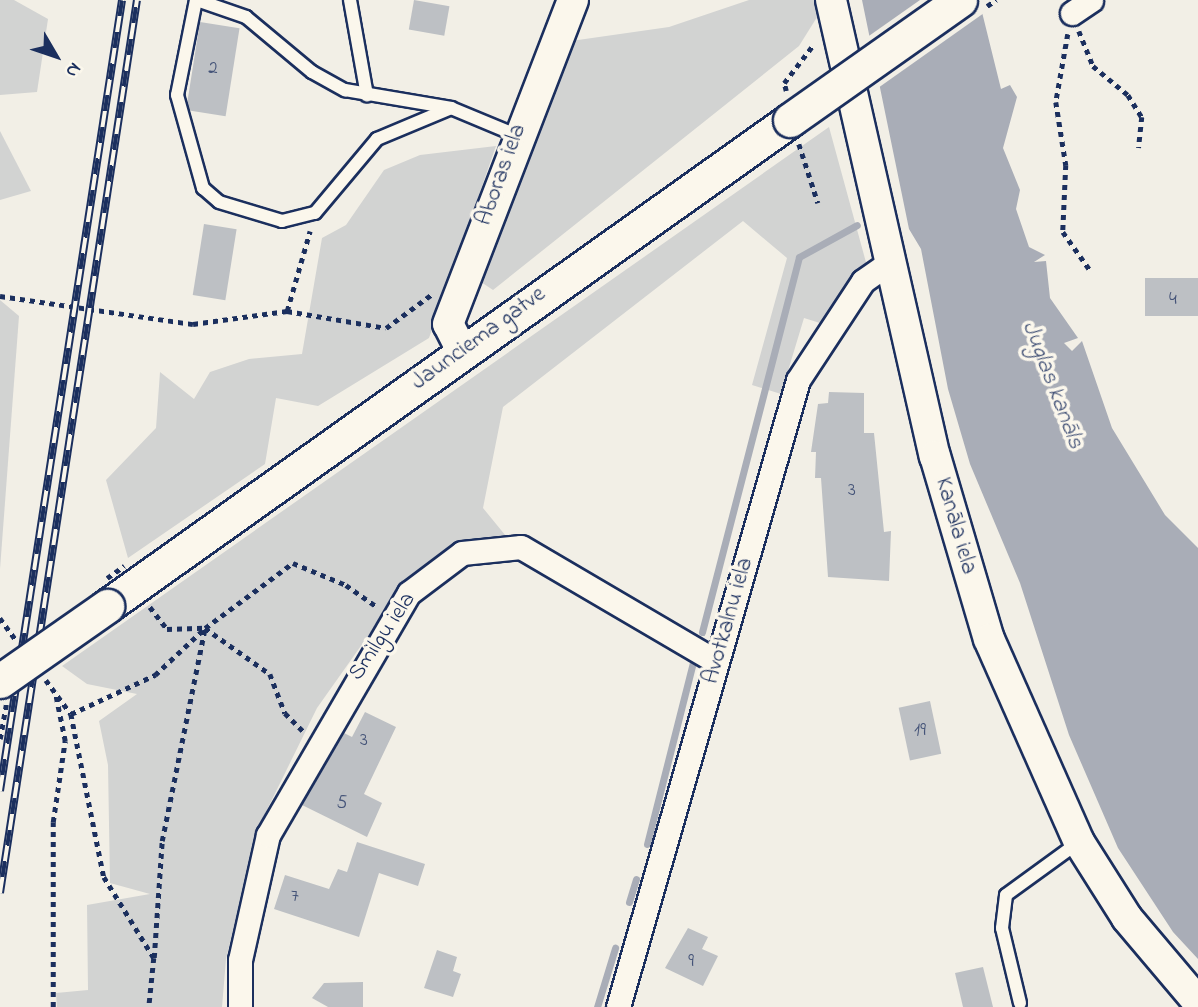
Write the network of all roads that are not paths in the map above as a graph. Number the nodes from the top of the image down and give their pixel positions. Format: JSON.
{"nodes":[{"id":1,"x":196,"y":0,"type":"edge"},
{"id":2,"x":350,"y":0,"type":"edge"},
{"id":3,"x":573,"y":0,"type":"edge"},
{"id":4,"x":831,"y":0,"type":"edge"},
{"id":5,"x":960,"y":0,"type":"edge"},
{"id":6,"x":367,"y":95,"type":"junction"},
{"id":7,"x":451,"y":108,"type":"junction"},
{"id":8,"x":516,"y":135,"type":"junction"},
{"id":9,"x":889,"y":262,"type":"junction"},
{"id":10,"x":462,"y":351,"type":"junction"},
{"id":11,"x":717,"y":662,"type":"junction"},
{"id":12,"x":0,"y":681,"type":"edge"},
{"id":13,"x":1079,"y":842,"type":"junction"},
{"id":14,"x":1198,"y":1002,"type":"edge"},
{"id":15,"x":1020,"y":1003,"type":"dead end"},
{"id":16,"x":240,"y":1007,"type":"edge"},
{"id":17,"x":618,"y":1007,"type":"edge"}],
"edges":[{"from":1,"to":6,"type":"lane"},
{"from":1,"to":7,"type":"lane"},
{"from":2,"to":6,"type":"lane"},
{"from":3,"to":8,"type":"street","name":"Aboras iela"},
{"from":4,"to":9,"type":"street","name":"Kanāla iela"},
{"from":5,"to":10,"type":"main road","name":"Jaunciema gatve","bridge":true},
{"from":6,"to":7,"type":"lane"},
{"from":7,"to":8,"type":"lane"},
{"from":8,"to":10,"type":"street","name":"Aboras iela"},
{"from":9,"to":11,"type":"street","name":"Avotkalnu iela"},
{"from":9,"to":13,"type":"street","name":"Kanāla iela"},
{"from":10,"to":12,"type":"main road","name":"Jaunciema gatve","bridge":true},
{"from":11,"to":16,"type":"street","name":"Smilgu iela"},
{"from":11,"to":17,"type":"street","name":"Avotkalnu iela"},
{"from":13,"to":14,"type":"street","name":"Kanāla iela"},
{"from":13,"to":15,"type":"lane"}]}
